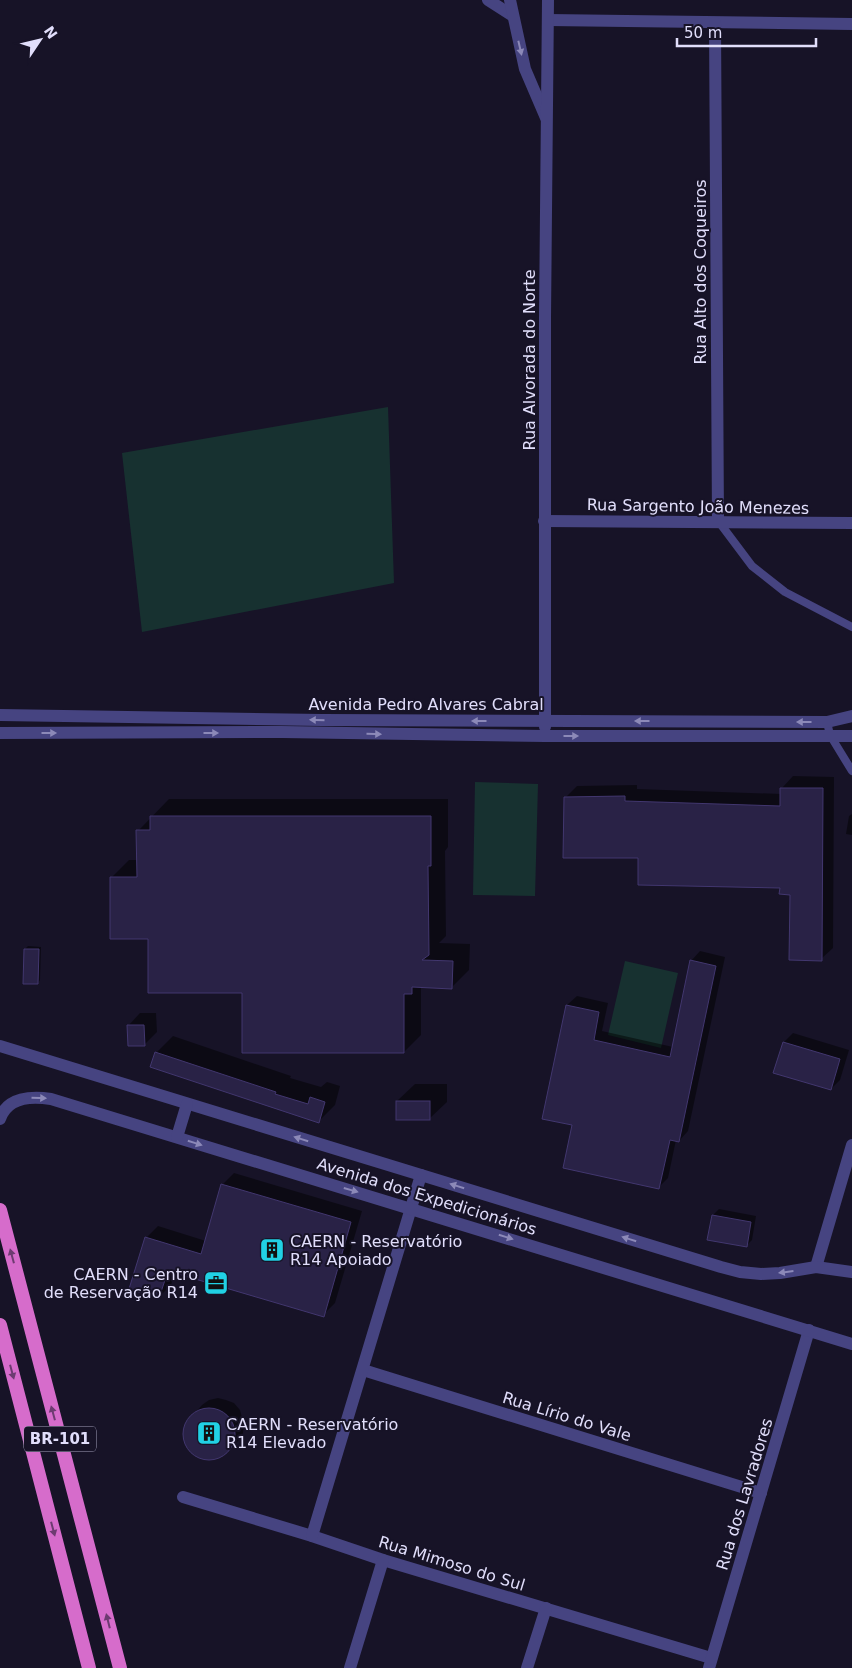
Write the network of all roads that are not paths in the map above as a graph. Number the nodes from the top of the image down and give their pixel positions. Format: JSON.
{"nodes":[{"id":1,"x":488,"y":0,"type":"edge"},
{"id":2,"x":510,"y":0,"type":"edge"},
{"id":3,"x":548,"y":0,"type":"edge"},
{"id":4,"x":513,"y":16,"type":"junction"},
{"id":5,"x":548,"y":20,"type":"junction"},
{"id":6,"x":715,"y":23,"type":"junction"},
{"id":7,"x":852,"y":24,"type":"edge"},
{"id":8,"x":546,"y":118,"type":"junction"},
{"id":9,"x":544,"y":520,"type":"junction"},
{"id":10,"x":718,"y":521,"type":"junction"},
{"id":11,"x":852,"y":523,"type":"edge"},
{"id":12,"x":852,"y":627,"type":"edge"},
{"id":13,"x":0,"y":715,"type":"edge"},
{"id":14,"x":852,"y":716,"type":"edge"},
{"id":15,"x":545,"y":721,"type":"junction"},
{"id":16,"x":827,"y":722,"type":"junction"},
{"id":17,"x":0,"y":733,"type":"edge"},
{"id":18,"x":830,"y":735,"type":"junction"},
{"id":19,"x":545,"y":736,"type":"junction"},
{"id":20,"x":852,"y":736,"type":"edge"},
{"id":21,"x":852,"y":771,"type":"edge"},
{"id":22,"x":0,"y":1046,"type":"edge"},
{"id":23,"x":186,"y":1104,"type":"junction"},
{"id":24,"x":0,"y":1119,"type":"edge"},
{"id":25,"x":177,"y":1137,"type":"junction"},
{"id":26,"x":852,"y":1145,"type":"edge"},
{"id":27,"x":421,"y":1175,"type":"junction"},
{"id":28,"x":411,"y":1207,"type":"junction"},
{"id":29,"x":0,"y":1210,"type":"edge"},
{"id":30,"x":816,"y":1267,"type":"junction"},
{"id":31,"x":852,"y":1272,"type":"edge"},
{"id":32,"x":0,"y":1325,"type":"edge"},
{"id":33,"x":809,"y":1330,"type":"junction"},
{"id":34,"x":852,"y":1344,"type":"edge"},
{"id":35,"x":363,"y":1370,"type":"junction"},
{"id":36,"x":761,"y":1493,"type":"junction"},
{"id":37,"x":183,"y":1497,"type":"dead end"},
{"id":38,"x":312,"y":1536,"type":"junction"},
{"id":39,"x":383,"y":1560,"type":"junction"},
{"id":40,"x":546,"y":1608,"type":"junction"},
{"id":41,"x":710,"y":1663,"type":"edge"},
{"id":42,"x":89,"y":1668,"type":"edge"},
{"id":43,"x":120,"y":1668,"type":"edge"},
{"id":44,"x":350,"y":1668,"type":"edge"},
{"id":45,"x":527,"y":1668,"type":"edge"}],
"edges":[{"from":1,"to":4,"type":"street"},
{"from":2,"to":4,"type":"street"},
{"from":3,"to":5,"type":"street","name":"Rua Alvorada do Norte"},
{"from":4,"to":8,"type":"street","one_way":true},
{"from":5,"to":6,"type":"street"},
{"from":5,"to":8,"type":"street","name":"Rua Alvorada do Norte"},
{"from":6,"to":7,"type":"street"},
{"from":6,"to":10,"type":"street","name":"Rua Alto dos Coqueiros"},
{"from":8,"to":9,"type":"street","name":"Rua Alvorada do Norte"},
{"from":9,"to":10,"type":"street","name":"Rua Sargento João Menezes"},
{"from":9,"to":15,"type":"street","name":"Rua Alvorada do Norte"},
{"from":10,"to":11,"type":"street","name":"Rua Sargento João Menezes"},
{"from":10,"to":12,"type":"lane"},
{"from":15,"to":13,"type":"street","name":"Avenida Pedro Alvares Cabral","one_way":true},
{"from":14,"to":16,"type":"street","name":"Avenida Pedro Alvares Cabral"},
{"from":16,"to":15,"type":"street","name":"Avenida Pedro Alvares Cabral","one_way":true},
{"from":15,"to":19,"type":"street","name":"Rua Alvorada do Norte"},
{"from":16,"to":18,"type":"lane"},
{"from":17,"to":19,"type":"street","name":"Avenida Pedro Alvares Cabral","one_way":true},
{"from":19,"to":18,"type":"street","name":"Avenida Pedro Alvares Cabral","one_way":true},
{"from":18,"to":20,"type":"street","name":"Avenida Pedro Alvares Cabral"},
{"from":18,"to":21,"type":"lane"},
{"from":22,"to":23,"type":"street","name":"Avenida dos Expedicionários"},
{"from":23,"to":25,"type":"street"},
{"from":27,"to":23,"type":"street","name":"Avenida dos Expedicionários","one_way":true},
{"from":24,"to":25,"type":"street","name":"Avenida dos Expedicionários","one_way":true},
{"from":25,"to":28,"type":"street","name":"Avenida dos Expedicionários","one_way":true},
{"from":26,"to":30,"type":"street"},
{"from":27,"to":28,"type":"street"},
{"from":30,"to":27,"type":"street","name":"Avenida dos Expedicionários","one_way":true},
{"from":28,"to":33,"type":"street","name":"Avenida dos Expedicionários","one_way":true},
{"from":28,"to":35,"type":"street"},
{"from":43,"to":29,"type":"highway","number":"BR-101","one_way":true},
{"from":30,"to":31,"type":"street","name":"Avenida dos Expedicionários"},
{"from":32,"to":42,"type":"highway","number":"BR-101","one_way":true},
{"from":33,"to":34,"type":"street","name":"Avenida dos Expedicionários"},
{"from":33,"to":36,"type":"street","name":"Rua dos Lavradores"},
{"from":35,"to":36,"type":"street","name":"Rua Lírio do Vale"},
{"from":35,"to":38,"type":"street"},
{"from":36,"to":41,"type":"street","name":"Rua dos Lavradores"},
{"from":37,"to":38,"type":"street","name":"Rua Mimoso do Sul"},
{"from":38,"to":39,"type":"street","name":"Rua Mimoso do Sul"},
{"from":39,"to":40,"type":"street","name":"Rua Mimoso do Sul"},
{"from":39,"to":44,"type":"street"},
{"from":40,"to":41,"type":"street","name":"Rua Mimoso do Sul"},
{"from":40,"to":45,"type":"street"}]}
